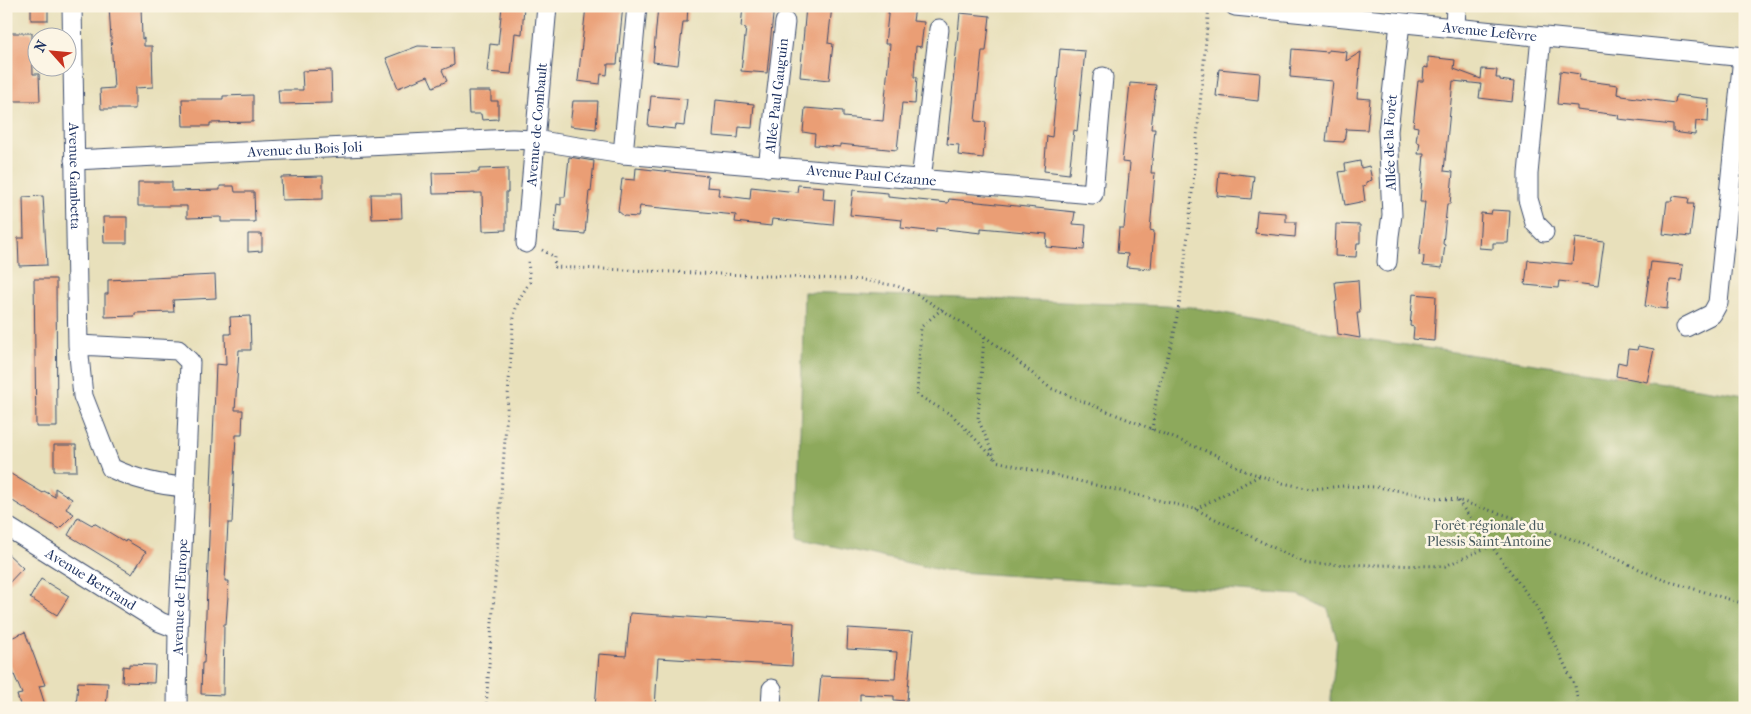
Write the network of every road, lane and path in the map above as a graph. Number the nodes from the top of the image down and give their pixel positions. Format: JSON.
{"nodes":[{"id":1,"x":72,"y":6,"type":"edge"},
{"id":2,"x":547,"y":6,"type":"edge"},
{"id":3,"x":637,"y":6,"type":"edge"},
{"id":4,"x":1209,"y":6,"type":"edge"},
{"id":5,"x":1235,"y":6,"type":"edge"},
{"id":6,"x":1456,"y":6,"type":"edge"},
{"id":7,"x":784,"y":22,"type":"dead end"},
{"id":8,"x":1400,"y":23,"type":"junction"},
{"id":9,"x":1455,"y":28,"type":"junction"},
{"id":10,"x":939,"y":29,"type":"dead end"},
{"id":11,"x":1541,"y":37,"type":"junction"},
{"id":12,"x":1744,"y":57,"type":"edge"},
{"id":13,"x":1103,"y":77,"type":"dead end"},
{"id":14,"x":534,"y":140,"type":"junction"},
{"id":15,"x":623,"y":154,"type":"junction"},
{"id":16,"x":74,"y":160,"type":"junction"},
{"id":17,"x":768,"y":167,"type":"junction"},
{"id":18,"x":921,"y":180,"type":"junction"},
{"id":19,"x":1544,"y":232,"type":"dead end"},
{"id":20,"x":526,"y":243,"type":"junction"},
{"id":21,"x":1387,"y":262,"type":"dead end"},
{"id":22,"x":942,"y":309,"type":"junction"},
{"id":23,"x":1686,"y":327,"type":"dead end"},
{"id":24,"x":984,"y":336,"type":"junction"},
{"id":25,"x":78,"y":345,"type":"junction"},
{"id":26,"x":1152,"y":430,"type":"junction"},
{"id":27,"x":996,"y":461,"type":"junction"},
{"id":28,"x":1260,"y":476,"type":"junction"},
{"id":29,"x":185,"y":487,"type":"junction"},
{"id":30,"x":1457,"y":500,"type":"junction"},
{"id":31,"x":1195,"y":509,"type":"junction"},
{"id":32,"x":6,"y":526,"type":"edge"},
{"id":33,"x":1491,"y":546,"type":"junction"},
{"id":34,"x":1745,"y":604,"type":"edge"},
{"id":35,"x":178,"y":629,"type":"junction"},
{"id":36,"x":177,"y":708,"type":"edge"},
{"id":37,"x":486,"y":708,"type":"edge"},
{"id":38,"x":1579,"y":708,"type":"edge"}],
"edges":[{"from":1,"to":16,"type":"street","name":"Avenue Gambetta"},
{"from":2,"to":14,"type":"street","name":"Avenue de Combault"},
{"from":3,"to":15,"type":"street"},
{"from":4,"to":26,"type":"path"},
{"from":5,"to":8,"type":"street","name":"Avenue Lefèvre"},
{"from":6,"to":9,"type":"street"},
{"from":7,"to":17,"type":"street","name":"Allée Paul Gauguin"},
{"from":8,"to":9,"type":"street","name":"Avenue Lefèvre"},
{"from":8,"to":21,"type":"street","name":"Allée de la Forêt"},
{"from":9,"to":11,"type":"street","name":"Avenue Lefèvre"},
{"from":10,"to":18,"type":"street"},
{"from":11,"to":12,"type":"street","name":"Avenue Lefèvre"},
{"from":11,"to":19,"type":"street"},
{"from":12,"to":23,"type":"street"},
{"from":13,"to":18,"type":"street","name":"Avenue Paul Cézanne"},
{"from":14,"to":15,"type":"street","name":"Avenue Paul Cézanne"},
{"from":14,"to":16,"type":"street","name":"Avenue du Bois Joli"},
{"from":14,"to":20,"type":"street","name":"Avenue de Combault"},
{"from":15,"to":17,"type":"street","name":"Avenue Paul Cézanne"},
{"from":16,"to":25,"type":"street","name":"Avenue Gambetta"},
{"from":17,"to":18,"type":"street","name":"Avenue Paul Cézanne"},
{"from":20,"to":22,"type":"path"},
{"from":20,"to":37,"type":"path"},
{"from":22,"to":24,"type":"path"},
{"from":22,"to":27,"type":"path"},
{"from":24,"to":26,"type":"path"},
{"from":24,"to":27,"type":"path"},
{"from":25,"to":29,"type":"street","name":"Avenue Gambetta"},
{"from":25,"to":29,"type":"street","name":"Avenue de l'Europe"},
{"from":26,"to":28,"type":"path"},
{"from":27,"to":31,"type":"path"},
{"from":28,"to":30,"type":"path"},
{"from":28,"to":31,"type":"path"},
{"from":29,"to":35,"type":"street","name":"Avenue de l'Europe"},
{"from":30,"to":33,"type":"path"},
{"from":30,"to":34,"type":"path"},
{"from":31,"to":33,"type":"path"},
{"from":32,"to":35,"type":"street","name":"Avenue Bertrand"},
{"from":33,"to":38,"type":"path"},
{"from":35,"to":36,"type":"street","name":"Avenue de l'Europe"}]}
